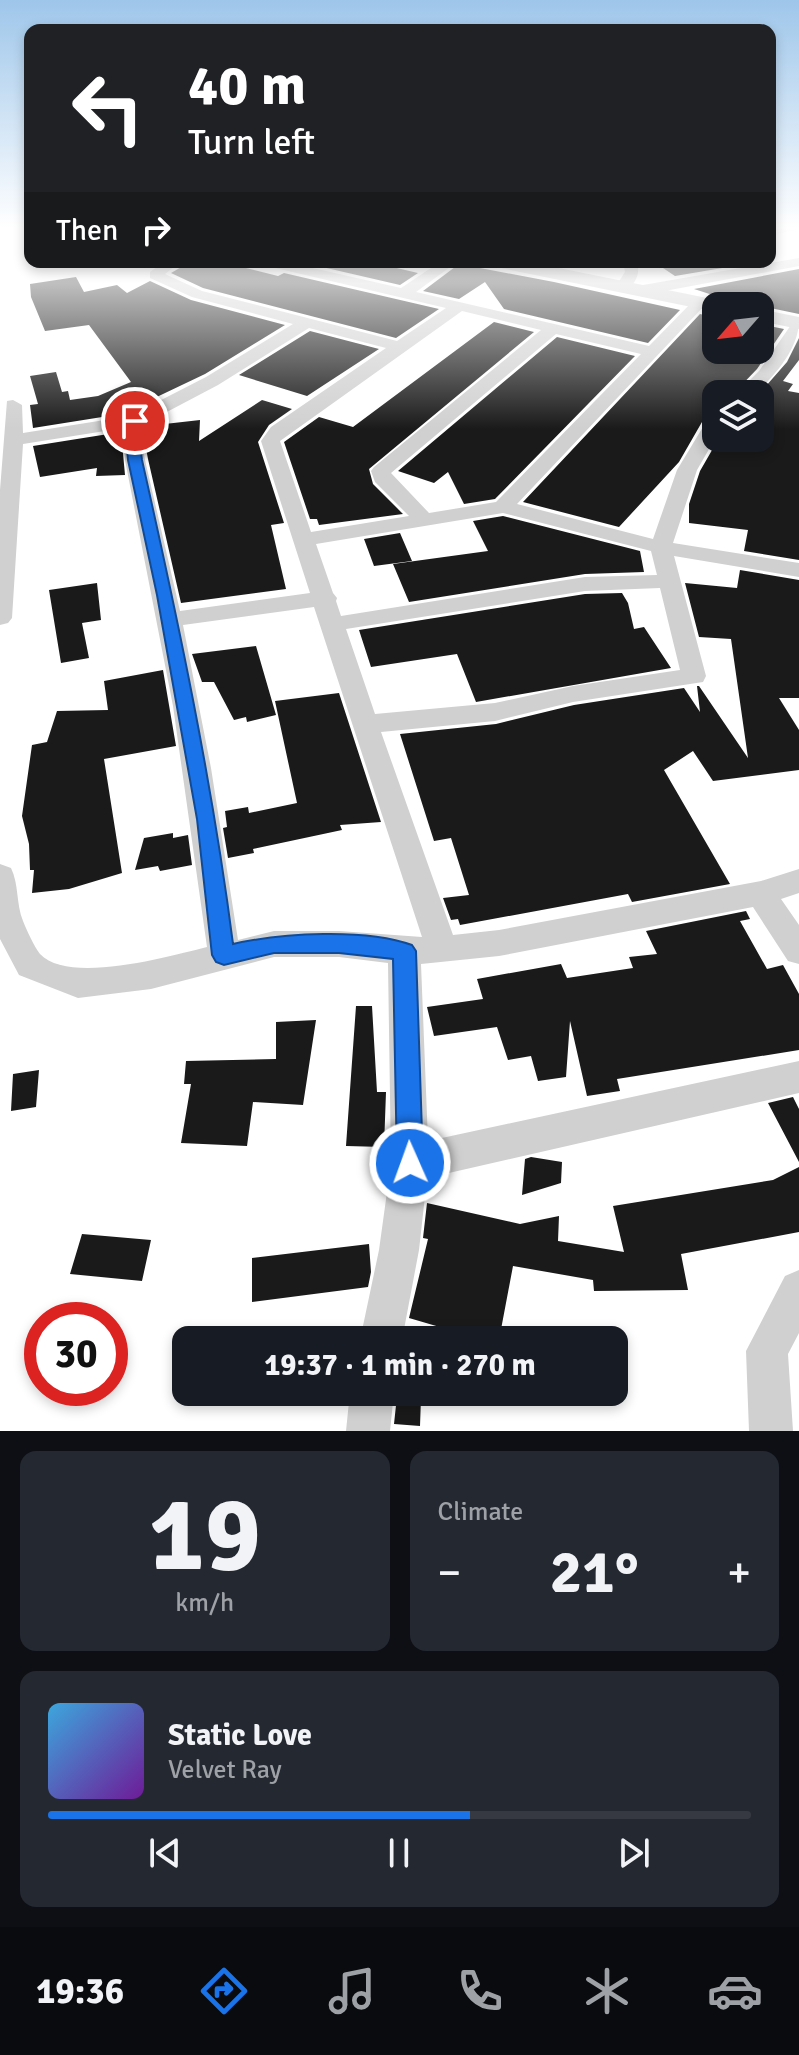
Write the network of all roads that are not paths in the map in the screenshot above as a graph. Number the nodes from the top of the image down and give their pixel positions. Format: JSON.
{"nodes":[{"id":1,"x":204,"y":296,"type":"edge"},
{"id":2,"x":416,"y":296,"type":"edge"},
{"id":3,"x":669,"y":296,"type":"edge"},
{"id":4,"x":702,"y":303,"type":"edge"},
{"id":5,"x":459,"y":306,"type":"junction"},
{"id":6,"x":702,"y":309,"type":"edge"},
{"id":7,"x":774,"y":318,"type":"edge"},
{"id":8,"x":306,"y":323,"type":"junction"},
{"id":9,"x":799,"y":324,"type":"edge"},
{"id":10,"x":553,"y":328,"type":"junction"},
{"id":11,"x":400,"y":347,"type":"junction"},
{"id":12,"x":654,"y":352,"type":"junction"},
{"id":13,"x":760,"y":380,"type":"edge"},
{"id":14,"x":13,"y":405,"type":"dead end"},
{"id":15,"x":135,"y":421,"type":"junction"},
{"id":16,"x":14,"y":440,"type":"junction"},
{"id":17,"x":702,"y":445,"type":"edge"},
{"id":18,"x":503,"y":507,"type":"junction"},
{"id":19,"x":425,"y":520,"type":"junction"},
{"id":20,"x":306,"y":539,"type":"junction"},
{"id":21,"x":661,"y":547,"type":"junction"},
{"id":22,"x":799,"y":570,"type":"edge"},
{"id":23,"x":668,"y":581,"type":"junction"},
{"id":24,"x":326,"y":598,"type":"junction"},
{"id":25,"x":0,"y":618,"type":"edge"},
{"id":26,"x":170,"y":620,"type":"junction"},
{"id":27,"x":334,"y":624,"type":"junction"},
{"id":28,"x":368,"y":724,"type":"junction"},
{"id":29,"x":0,"y":876,"type":"edge"},
{"id":30,"x":799,"y":881,"type":"edge"},
{"id":31,"x":761,"y":893,"type":"junction"},
{"id":32,"x":442,"y":950,"type":"junction"},
{"id":33,"x":404,"y":951,"type":"junction"},
{"id":34,"x":799,"y":951,"type":"edge"},
{"id":35,"x":224,"y":955,"type":"junction"},
{"id":36,"x":799,"y":1077,"type":"edge"},
{"id":37,"x":410,"y":1163,"type":"junction"},
{"id":38,"x":799,"y":1290,"type":"edge"},
{"id":39,"x":384,"y":1326,"type":"edge"},
{"id":40,"x":371,"y":1406,"type":"edge"},
{"id":41,"x":368,"y":1431,"type":"edge"},
{"id":42,"x":771,"y":1431,"type":"edge"}],
"edges":[{"from":1,"to":8,"type":"street"},
{"from":2,"to":5,"type":"street"},
{"from":3,"to":4,"type":"street"},
{"from":5,"to":10,"type":"street"},
{"from":5,"to":11,"type":"street"},
{"from":6,"to":12,"type":"street"},
{"from":7,"to":9,"type":"street"},
{"from":8,"to":11,"type":"street"},
{"from":8,"to":15,"type":"street"},
{"from":9,"to":13,"type":"street"},
{"from":10,"to":12,"type":"street"},
{"from":10,"to":19,"type":"street"},
{"from":11,"to":20,"type":"street"},
{"from":12,"to":18,"type":"street"},
{"from":14,"to":16,"type":"street"},
{"from":15,"to":16,"type":"street"},
{"from":15,"to":26,"type":"street"},
{"from":16,"to":25,"type":"street"},
{"from":17,"to":21,"type":"street"},
{"from":18,"to":19,"type":"street"},
{"from":18,"to":21,"type":"street"},
{"from":19,"to":20,"type":"street"},
{"from":20,"to":24,"type":"street"},
{"from":21,"to":22,"type":"street"},
{"from":21,"to":23,"type":"street"},
{"from":23,"to":27,"type":"street"},
{"from":23,"to":28,"type":"street"},
{"from":24,"to":26,"type":"street"},
{"from":24,"to":27,"type":"street"},
{"from":26,"to":35,"type":"street"},
{"from":27,"to":28,"type":"street"},
{"from":28,"to":32,"type":"street"},
{"from":29,"to":35,"type":"street"},
{"from":30,"to":31,"type":"street"},
{"from":31,"to":32,"type":"street"},
{"from":31,"to":34,"type":"street"},
{"from":32,"to":33,"type":"street"},
{"from":33,"to":35,"type":"street"},
{"from":33,"to":37,"type":"street"},
{"from":36,"to":37,"type":"street"},
{"from":37,"to":39,"type":"street"},
{"from":38,"to":42,"type":"street"},
{"from":40,"to":41,"type":"street"}]}
